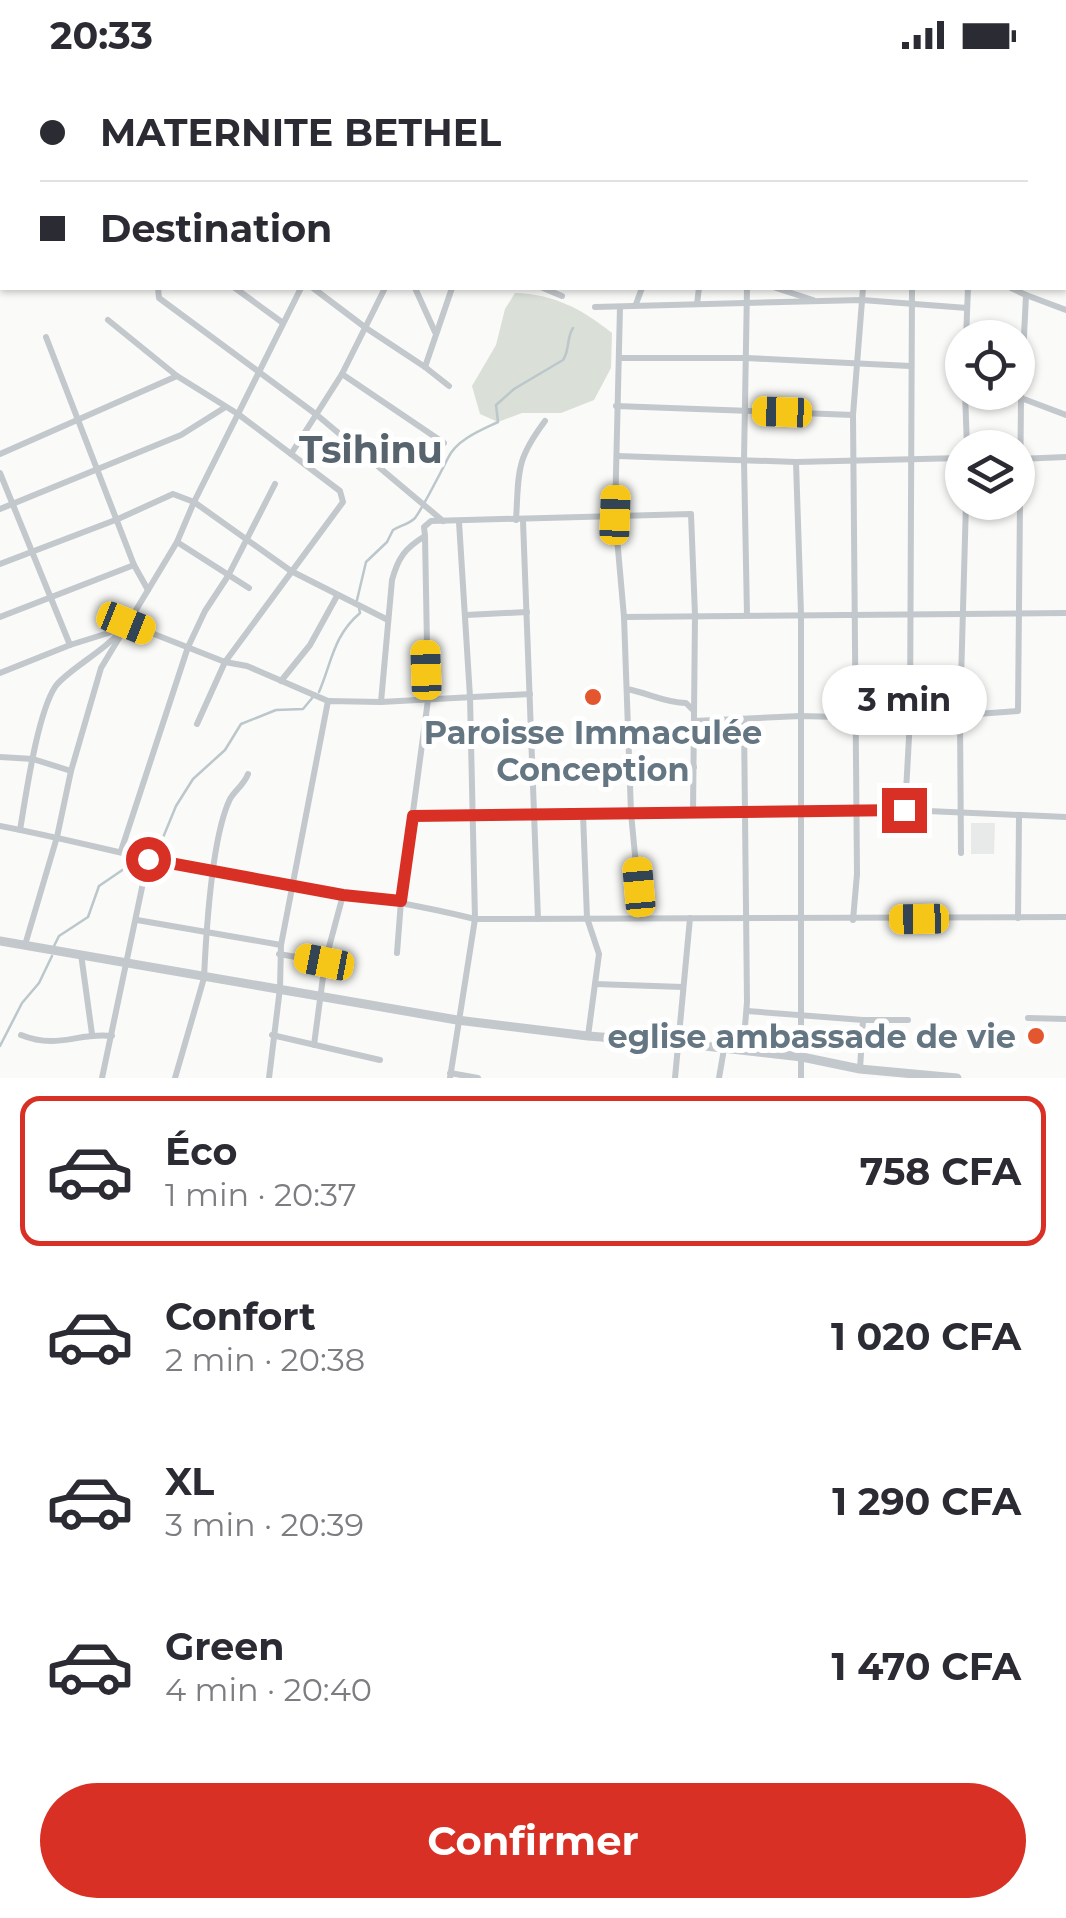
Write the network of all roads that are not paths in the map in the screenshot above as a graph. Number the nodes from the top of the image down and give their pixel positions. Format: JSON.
{"nodes":[{"id":1,"x":158,"y":290,"type":"edge"},
{"id":2,"x":238,"y":290,"type":"edge"},
{"id":3,"x":300,"y":290,"type":"edge"},
{"id":4,"x":316,"y":290,"type":"edge"},
{"id":5,"x":385,"y":290,"type":"edge"},
{"id":6,"x":416,"y":290,"type":"edge"},
{"id":7,"x":451,"y":290,"type":"edge"},
{"id":8,"x":548,"y":290,"type":"edge"},
{"id":9,"x":641,"y":290,"type":"edge"},
{"id":10,"x":698,"y":290,"type":"edge"},
{"id":11,"x":747,"y":290,"type":"edge"},
{"id":12,"x":863,"y":290,"type":"edge"},
{"id":13,"x":912,"y":290,"type":"edge"},
{"id":14,"x":968,"y":290,"type":"edge"},
{"id":15,"x":1015,"y":290,"type":"edge"},
{"id":16,"x":800,"y":291,"type":"edge"},
{"id":17,"x":1026,"y":295,"type":"junction"},
{"id":18,"x":562,"y":296,"type":"dead end"},
{"id":19,"x":862,"y":300,"type":"junction"},
{"id":20,"x":818,"y":301,"type":"junction"},
{"id":21,"x":912,"y":302,"type":"junction"},
{"id":22,"x":636,"y":304,"type":"junction"},
{"id":23,"x":698,"y":304,"type":"junction"},
{"id":24,"x":747,"y":305,"type":"junction"},
{"id":25,"x":595,"y":307,"type":"dead end"},
{"id":26,"x":620,"y":308,"type":"junction"},
{"id":27,"x":967,"y":308,"type":"junction"},
{"id":28,"x":1066,"y":310,"type":"edge"},
{"id":29,"x":108,"y":320,"type":"dead end"},
{"id":30,"x":967,"y":320,"type":"edge"},
{"id":31,"x":1025,"y":320,"type":"edge"},
{"id":32,"x":283,"y":322,"type":"junction"},
{"id":33,"x":366,"y":328,"type":"junction"},
{"id":34,"x":436,"y":334,"type":"junction"},
{"id":35,"x":46,"y":337,"type":"dead end"},
{"id":36,"x":620,"y":358,"type":"junction"},
{"id":37,"x":746,"y":358,"type":"junction"},
{"id":38,"x":855,"y":362,"type":"junction"},
{"id":39,"x":910,"y":366,"type":"junction"},
{"id":40,"x":425,"y":367,"type":"junction"},
{"id":41,"x":260,"y":373,"type":"junction"},
{"id":42,"x":342,"y":374,"type":"junction"},
{"id":43,"x":177,"y":376,"type":"junction"},
{"id":44,"x":450,"y":386,"type":"dead end"},
{"id":45,"x":1035,"y":403,"type":"edge"},
{"id":46,"x":616,"y":406,"type":"junction"},
{"id":47,"x":224,"y":408,"type":"junction"},
{"id":48,"x":746,"y":410,"type":"junction"},
{"id":49,"x":238,"y":414,"type":"junction"},
{"id":50,"x":854,"y":414,"type":"junction"},
{"id":51,"x":317,"y":415,"type":"junction"},
{"id":52,"x":1066,"y":415,"type":"edge"},
{"id":53,"x":78,"y":420,"type":"junction"},
{"id":54,"x":545,"y":421,"type":"dead end"},
{"id":55,"x":444,"y":442,"type":"dead end"},
{"id":56,"x":0,"y":454,"type":"edge"},
{"id":57,"x":291,"y":454,"type":"junction"},
{"id":58,"x":617,"y":456,"type":"junction"},
{"id":59,"x":1066,"y":457,"type":"edge"},
{"id":60,"x":1035,"y":458,"type":"edge"},
{"id":61,"x":945,"y":459,"type":"edge"},
{"id":62,"x":744,"y":460,"type":"junction"},
{"id":63,"x":908,"y":461,"type":"junction"},
{"id":64,"x":796,"y":462,"type":"junction"},
{"id":65,"x":855,"y":462,"type":"junction"},
{"id":66,"x":96,"y":470,"type":"junction"},
{"id":67,"x":0,"y":473,"type":"edge"},
{"id":68,"x":274,"y":484,"type":"dead end"},
{"id":69,"x":194,"y":502,"type":"junction"},
{"id":70,"x":14,"y":504,"type":"junction"},
{"id":71,"x":0,"y":509,"type":"edge"},
{"id":72,"x":615,"y":515,"type":"junction"},
{"id":73,"x":118,"y":519,"type":"junction"},
{"id":74,"x":519,"y":520,"type":"junction"},
{"id":75,"x":966,"y":520,"type":"edge"},
{"id":76,"x":1020,"y":520,"type":"edge"},
{"id":77,"x":444,"y":521,"type":"junction"},
{"id":78,"x":459,"y":521,"type":"junction"},
{"id":79,"x":424,"y":536,"type":"junction"},
{"id":80,"x":178,"y":542,"type":"junction"},
{"id":81,"x":247,"y":542,"type":"junction"},
{"id":82,"x":33,"y":552,"type":"junction"},
{"id":83,"x":0,"y":564,"type":"edge"},
{"id":84,"x":134,"y":565,"type":"junction"},
{"id":85,"x":291,"y":571,"type":"junction"},
{"id":86,"x":228,"y":576,"type":"junction"},
{"id":87,"x":249,"y":588,"type":"dead end"},
{"id":88,"x":148,"y":592,"type":"junction"},
{"id":89,"x":337,"y":596,"type":"junction"},
{"id":90,"x":50,"y":597,"type":"junction"},
{"id":91,"x":527,"y":612,"type":"junction"},
{"id":92,"x":1066,"y":613,"type":"edge"},
{"id":93,"x":801,"y":614,"type":"junction"},
{"id":94,"x":853,"y":614,"type":"junction"},
{"id":95,"x":1019,"y":614,"type":"junction"},
{"id":96,"x":466,"y":615,"type":"junction"},
{"id":97,"x":695,"y":615,"type":"junction"},
{"id":98,"x":747,"y":615,"type":"junction"},
{"id":99,"x":909,"y":616,"type":"junction"},
{"id":100,"x":963,"y":616,"type":"junction"},
{"id":101,"x":0,"y":617,"type":"edge"},
{"id":102,"x":624,"y":617,"type":"junction"},
{"id":103,"x":388,"y":620,"type":"junction"},
{"id":104,"x":124,"y":626,"type":"junction"},
{"id":105,"x":70,"y":644,"type":"junction"},
{"id":106,"x":188,"y":647,"type":"junction"},
{"id":107,"x":225,"y":662,"type":"junction"},
{"id":108,"x":0,"y":673,"type":"edge"},
{"id":109,"x":281,"y":681,"type":"junction"},
{"id":110,"x":626,"y":689,"type":"junction"},
{"id":111,"x":530,"y":694,"type":"junction"},
{"id":112,"x":470,"y":698,"type":"junction"},
{"id":113,"x":428,"y":700,"type":"junction"},
{"id":114,"x":328,"y":701,"type":"junction"},
{"id":115,"x":381,"y":702,"type":"junction"},
{"id":116,"x":694,"y":711,"type":"junction"},
{"id":117,"x":801,"y":716,"type":"junction"},
{"id":118,"x":960,"y":716,"type":"junction"},
{"id":119,"x":855,"y":717,"type":"junction"},
{"id":120,"x":910,"y":719,"type":"junction"},
{"id":121,"x":744,"y":720,"type":"junction"},
{"id":122,"x":694,"y":721,"type":"junction"},
{"id":123,"x":197,"y":724,"type":"dead end"},
{"id":124,"x":0,"y":756,"type":"edge"},
{"id":125,"x":32,"y":759,"type":"junction"},
{"id":126,"x":694,"y":766,"type":"junction"},
{"id":127,"x":630,"y":768,"type":"junction"},
{"id":128,"x":71,"y":771,"type":"junction"},
{"id":129,"x":248,"y":774,"type":"dead end"},
{"id":130,"x":904,"y":810,"type":"junction"},
{"id":131,"x":746,"y":812,"type":"junction"},
{"id":132,"x":854,"y":812,"type":"junction"},
{"id":133,"x":534,"y":813,"type":"junction"},
{"id":134,"x":631,"y":813,"type":"junction"},
{"id":135,"x":802,"y":813,"type":"junction"},
{"id":136,"x":582,"y":814,"type":"junction"},
{"id":137,"x":693,"y":814,"type":"junction"},
{"id":138,"x":962,"y":814,"type":"junction"},
{"id":139,"x":474,"y":815,"type":"junction"},
{"id":140,"x":413,"y":816,"type":"junction"},
{"id":141,"x":1019,"y":816,"type":"junction"},
{"id":142,"x":1066,"y":817,"type":"edge"},
{"id":143,"x":0,"y":826,"type":"edge"},
{"id":144,"x":20,"y":830,"type":"junction"},
{"id":145,"x":57,"y":838,"type":"junction"},
{"id":146,"x":120,"y":851,"type":"junction"},
{"id":147,"x":960,"y":853,"type":"dead end"},
{"id":148,"x":148,"y":859,"type":"junction"},
{"id":149,"x":215,"y":872,"type":"junction"},
{"id":150,"x":293,"y":885,"type":"junction"},
{"id":151,"x":343,"y":895,"type":"junction"},
{"id":152,"x":401,"y":901,"type":"junction"},
{"id":153,"x":1066,"y":917,"type":"edge"},
{"id":154,"x":587,"y":918,"type":"junction"},
{"id":155,"x":642,"y":918,"type":"junction"},
{"id":156,"x":690,"y":918,"type":"junction"},
{"id":157,"x":1018,"y":918,"type":"junction"},
{"id":158,"x":474,"y":919,"type":"junction"},
{"id":159,"x":538,"y":919,"type":"junction"},
{"id":160,"x":137,"y":920,"type":"junction"},
{"id":161,"x":744,"y":920,"type":"junction"},
{"id":162,"x":800,"y":920,"type":"junction"},
{"id":163,"x":853,"y":920,"type":"junction"},
{"id":164,"x":206,"y":931,"type":"junction"},
{"id":165,"x":0,"y":941,"type":"edge"},
{"id":166,"x":24,"y":945,"type":"junction"},
{"id":167,"x":280,"y":949,"type":"junction"},
{"id":168,"x":397,"y":953,"type":"dead end"},
{"id":169,"x":81,"y":954,"type":"junction"},
{"id":170,"x":128,"y":962,"type":"junction"},
{"id":171,"x":324,"y":962,"type":"junction"},
{"id":172,"x":204,"y":978,"type":"junction"},
{"id":173,"x":595,"y":984,"type":"junction"},
{"id":174,"x":280,"y":988,"type":"junction"},
{"id":175,"x":683,"y":988,"type":"junction"},
{"id":176,"x":322,"y":998,"type":"junction"},
{"id":177,"x":747,"y":1010,"type":"junction"},
{"id":178,"x":800,"y":1013,"type":"junction"},
{"id":179,"x":1028,"y":1018,"type":"dead end"},
{"id":180,"x":1066,"y":1019,"type":"edge"},
{"id":181,"x":457,"y":1020,"type":"junction"},
{"id":182,"x":863,"y":1020,"type":"junction"},
{"id":183,"x":908,"y":1020,"type":"dead end"},
{"id":184,"x":92,"y":1034,"type":"junction"},
{"id":185,"x":20,"y":1035,"type":"dead end"},
{"id":186,"x":112,"y":1036,"type":"junction"},
{"id":187,"x":272,"y":1036,"type":"junction"},
{"id":188,"x":588,"y":1036,"type":"junction"},
{"id":189,"x":678,"y":1042,"type":"junction"},
{"id":190,"x":314,"y":1045,"type":"junction"},
{"id":191,"x":724,"y":1050,"type":"junction"},
{"id":192,"x":743,"y":1050,"type":"junction"},
{"id":193,"x":802,"y":1057,"type":"junction"},
{"id":194,"x":380,"y":1060,"type":"dead end"},
{"id":195,"x":860,"y":1069,"type":"junction"},
{"id":196,"x":907,"y":1075,"type":"edge"},
{"id":197,"x":450,"y":1076,"type":"edge"},
{"id":198,"x":102,"y":1078,"type":"edge"},
{"id":199,"x":174,"y":1078,"type":"edge"},
{"id":200,"x":268,"y":1078,"type":"edge"},
{"id":201,"x":478,"y":1078,"type":"edge"},
{"id":202,"x":676,"y":1078,"type":"edge"},
{"id":203,"x":719,"y":1078,"type":"edge"},
{"id":204,"x":801,"y":1078,"type":"edge"},
{"id":205,"x":957,"y":1078,"type":"edge"}],
"edges":[{"from":1,"to":41,"type":"street"},
{"from":2,"to":32,"type":"street"},
{"from":3,"to":32,"type":"street"},
{"from":4,"to":33,"type":"street"},
{"from":5,"to":33,"type":"street"},
{"from":6,"to":34,"type":"street"},
{"from":7,"to":34,"type":"street"},
{"from":8,"to":18,"type":"street"},
{"from":9,"to":22,"type":"street"},
{"from":10,"to":23,"type":"street"},
{"from":11,"to":24,"type":"street"},
{"from":12,"to":19,"type":"street"},
{"from":13,"to":21,"type":"street"},
{"from":14,"to":27,"type":"street"},
{"from":15,"to":17,"type":"street"},
{"from":16,"to":20,"type":"street"},
{"from":17,"to":28,"type":"street"},
{"from":17,"to":31,"type":"street"},
{"from":19,"to":20,"type":"street"},
{"from":19,"to":21,"type":"street"},
{"from":19,"to":38,"type":"street"},
{"from":20,"to":24,"type":"street"},
{"from":21,"to":27,"type":"street"},
{"from":21,"to":39,"type":"street"},
{"from":22,"to":23,"type":"street"},
{"from":22,"to":26,"type":"street"},
{"from":23,"to":24,"type":"street"},
{"from":24,"to":37,"type":"street"},
{"from":25,"to":26,"type":"street"},
{"from":26,"to":36,"type":"street"},
{"from":27,"to":30,"type":"street"},
{"from":29,"to":43,"type":"street"},
{"from":32,"to":41,"type":"street"},
{"from":33,"to":40,"type":"street"},
{"from":33,"to":42,"type":"street"},
{"from":34,"to":40,"type":"street"},
{"from":35,"to":53,"type":"street"},
{"from":36,"to":37,"type":"street"},
{"from":36,"to":46,"type":"street"},
{"from":37,"to":38,"type":"street"},
{"from":37,"to":48,"type":"street"},
{"from":38,"to":39,"type":"street"},
{"from":38,"to":50,"type":"street"},
{"from":39,"to":63,"type":"street"},
{"from":40,"to":44,"type":"street"},
{"from":41,"to":49,"type":"street"},
{"from":41,"to":51,"type":"street"},
{"from":42,"to":51,"type":"street"},
{"from":42,"to":55,"type":"street"},
{"from":43,"to":47,"type":"street"},
{"from":43,"to":53,"type":"street"},
{"from":45,"to":52,"type":"street"},
{"from":46,"to":48,"type":"street"},
{"from":46,"to":58,"type":"street"},
{"from":47,"to":49,"type":"street"},
{"from":47,"to":66,"type":"street"},
{"from":48,"to":50,"type":"street"},
{"from":48,"to":62,"type":"street"},
{"from":49,"to":57,"type":"street"},
{"from":49,"to":69,"type":"street"},
{"from":50,"to":65,"type":"street"},
{"from":51,"to":57,"type":"street"},
{"from":51,"to":77,"type":"street"},
{"from":53,"to":56,"type":"street"},
{"from":53,"to":66,"type":"street"},
{"from":54,"to":74,"type":"street"},
{"from":57,"to":85,"type":"street"},
{"from":58,"to":62,"type":"street"},
{"from":58,"to":72,"type":"street"},
{"from":59,"to":60,"type":"street"},
{"from":61,"to":63,"type":"street"},
{"from":62,"to":64,"type":"street"},
{"from":62,"to":98,"type":"street"},
{"from":63,"to":65,"type":"street"},
{"from":63,"to":99,"type":"street"},
{"from":64,"to":65,"type":"street"},
{"from":64,"to":93,"type":"street"},
{"from":65,"to":94,"type":"street"},
{"from":66,"to":70,"type":"street"},
{"from":66,"to":73,"type":"street"},
{"from":67,"to":70,"type":"street"},
{"from":68,"to":81,"type":"street"},
{"from":69,"to":73,"type":"street"},
{"from":69,"to":80,"type":"street"},
{"from":69,"to":81,"type":"street"},
{"from":70,"to":71,"type":"street"},
{"from":70,"to":82,"type":"street"},
{"from":72,"to":74,"type":"street"},
{"from":72,"to":97,"type":"street"},
{"from":72,"to":102,"type":"street"},
{"from":73,"to":82,"type":"street"},
{"from":73,"to":84,"type":"street"},
{"from":74,"to":78,"type":"street"},
{"from":74,"to":91,"type":"street"},
{"from":75,"to":100,"type":"street"},
{"from":76,"to":95,"type":"street"},
{"from":77,"to":78,"type":"street"},
{"from":77,"to":79,"type":"street"},
{"from":78,"to":96,"type":"street"},
{"from":79,"to":103,"type":"street"},
{"from":79,"to":113,"type":"street"},
{"from":80,"to":86,"type":"street"},
{"from":80,"to":88,"type":"street"},
{"from":81,"to":85,"type":"street"},
{"from":81,"to":86,"type":"street"},
{"from":82,"to":83,"type":"street"},
{"from":82,"to":90,"type":"street"},
{"from":84,"to":88,"type":"street"},
{"from":84,"to":90,"type":"street"},
{"from":85,"to":89,"type":"street"},
{"from":85,"to":107,"type":"street"},
{"from":86,"to":87,"type":"street"},
{"from":86,"to":106,"type":"street"},
{"from":88,"to":104,"type":"street"},
{"from":89,"to":103,"type":"street"},
{"from":89,"to":109,"type":"street"},
{"from":90,"to":101,"type":"street"},
{"from":90,"to":105,"type":"street"},
{"from":91,"to":96,"type":"street"},
{"from":91,"to":111,"type":"street"},
{"from":92,"to":95,"type":"street"},
{"from":93,"to":94,"type":"street"},
{"from":93,"to":98,"type":"street"},
{"from":93,"to":117,"type":"street"},
{"from":94,"to":99,"type":"street"},
{"from":94,"to":119,"type":"street"},
{"from":95,"to":100,"type":"street"},
{"from":95,"to":118,"type":"street"},
{"from":96,"to":112,"type":"street"},
{"from":97,"to":98,"type":"street"},
{"from":97,"to":102,"type":"street"},
{"from":97,"to":116,"type":"street"},
{"from":99,"to":100,"type":"street"},
{"from":99,"to":120,"type":"street"},
{"from":100,"to":118,"type":"street"},
{"from":102,"to":110,"type":"street"},
{"from":103,"to":115,"type":"street"},
{"from":104,"to":105,"type":"street"},
{"from":104,"to":106,"type":"street"},
{"from":104,"to":125,"type":"street"},
{"from":104,"to":128,"type":"street"},
{"from":105,"to":108,"type":"street"},
{"from":106,"to":107,"type":"street"},
{"from":106,"to":146,"type":"street"},
{"from":107,"to":109,"type":"street"},
{"from":107,"to":123,"type":"street"},
{"from":109,"to":114,"type":"street"},
{"from":110,"to":116,"type":"street"},
{"from":110,"to":127,"type":"street"},
{"from":111,"to":112,"type":"street"},
{"from":111,"to":133,"type":"street"},
{"from":112,"to":113,"type":"street"},
{"from":112,"to":139,"type":"street"},
{"from":113,"to":115,"type":"street"},
{"from":113,"to":140,"type":"street"},
{"from":114,"to":115,"type":"street"},
{"from":114,"to":150,"type":"street"},
{"from":116,"to":122,"type":"street"},
{"from":117,"to":119,"type":"street"},
{"from":117,"to":121,"type":"street"},
{"from":117,"to":135,"type":"street"},
{"from":118,"to":120,"type":"street"},
{"from":118,"to":138,"type":"street"},
{"from":119,"to":120,"type":"street"},
{"from":119,"to":132,"type":"street"},
{"from":120,"to":130,"type":"street"},
{"from":121,"to":122,"type":"street"},
{"from":121,"to":131,"type":"street"},
{"from":122,"to":126,"type":"street"},
{"from":124,"to":125,"type":"street"},
{"from":125,"to":128,"type":"street"},
{"from":125,"to":144,"type":"street"},
{"from":126,"to":127,"type":"street"},
{"from":126,"to":137,"type":"street"},
{"from":127,"to":134,"type":"street"},
{"from":128,"to":145,"type":"street"},
{"from":129,"to":149,"type":"street"},
{"from":130,"to":132,"type":"street"},
{"from":130,"to":138,"type":"street"},
{"from":131,"to":135,"type":"street"},
{"from":131,"to":137,"type":"street"},
{"from":131,"to":161,"type":"street"},
{"from":132,"to":135,"type":"street"},
{"from":132,"to":163,"type":"street"},
{"from":133,"to":136,"type":"street"},
{"from":133,"to":139,"type":"street"},
{"from":133,"to":159,"type":"street"},
{"from":134,"to":136,"type":"street"},
{"from":134,"to":137,"type":"street"},
{"from":134,"to":155,"type":"street"},
{"from":135,"to":162,"type":"street"},
{"from":136,"to":154,"type":"street"},
{"from":138,"to":141,"type":"street"},
{"from":138,"to":147,"type":"street"},
{"from":139,"to":140,"type":"street"},
{"from":139,"to":158,"type":"street"},
{"from":140,"to":152,"type":"street"},
{"from":141,"to":142,"type":"street"},
{"from":141,"to":157,"type":"street"},
{"from":143,"to":144,"type":"street"},
{"from":144,"to":145,"type":"street"},
{"from":145,"to":146,"type":"street"},
{"from":145,"to":166,"type":"street"},
{"from":146,"to":148,"type":"street"},
{"from":148,"to":149,"type":"street"},
{"from":148,"to":160,"type":"street"},
{"from":149,"to":150,"type":"street"},
{"from":149,"to":164,"type":"street"},
{"from":150,"to":151,"type":"street"},
{"from":150,"to":167,"type":"street"},
{"from":151,"to":152,"type":"street"},
{"from":151,"to":171,"type":"street"},
{"from":152,"to":158,"type":"street"},
{"from":152,"to":168,"type":"street"},
{"from":153,"to":157,"type":"street"},
{"from":154,"to":155,"type":"street"},
{"from":154,"to":159,"type":"street"},
{"from":154,"to":173,"type":"street"},
{"from":155,"to":156,"type":"street"},
{"from":156,"to":161,"type":"street"},
{"from":156,"to":175,"type":"street"},
{"from":157,"to":163,"type":"street"},
{"from":158,"to":159,"type":"street"},
{"from":158,"to":181,"type":"street"},
{"from":160,"to":164,"type":"street"},
{"from":160,"to":170,"type":"street"},
{"from":161,"to":162,"type":"street"},
{"from":161,"to":177,"type":"street"},
{"from":162,"to":163,"type":"street"},
{"from":162,"to":178,"type":"street"},
{"from":164,"to":167,"type":"street"},
{"from":164,"to":172,"type":"street"},
{"from":165,"to":166,"type":"street"},
{"from":166,"to":169,"type":"street"},
{"from":167,"to":171,"type":"street"},
{"from":167,"to":174,"type":"street"},
{"from":169,"to":170,"type":"street"},
{"from":169,"to":184,"type":"street"},
{"from":170,"to":172,"type":"street"},
{"from":170,"to":186,"type":"street"},
{"from":171,"to":176,"type":"street"},
{"from":172,"to":174,"type":"street"},
{"from":172,"to":199,"type":"street"},
{"from":173,"to":175,"type":"street"},
{"from":173,"to":188,"type":"street"},
{"from":174,"to":176,"type":"street"},
{"from":174,"to":187,"type":"street"},
{"from":175,"to":189,"type":"street"},
{"from":176,"to":181,"type":"street"},
{"from":176,"to":190,"type":"street"},
{"from":177,"to":178,"type":"street"},
{"from":177,"to":192,"type":"street"},
{"from":178,"to":182,"type":"street"},
{"from":178,"to":193,"type":"street"},
{"from":179,"to":180,"type":"street"},
{"from":181,"to":188,"type":"street"},
{"from":181,"to":197,"type":"street"},
{"from":182,"to":183,"type":"street"},
{"from":182,"to":195,"type":"street"},
{"from":184,"to":185,"type":"street"},
{"from":184,"to":186,"type":"street"},
{"from":186,"to":198,"type":"street"},
{"from":187,"to":190,"type":"street"},
{"from":187,"to":200,"type":"street"},
{"from":188,"to":189,"type":"street"},
{"from":189,"to":191,"type":"street"},
{"from":189,"to":202,"type":"street"},
{"from":190,"to":194,"type":"street"},
{"from":191,"to":192,"type":"street"},
{"from":191,"to":203,"type":"street"},
{"from":192,"to":193,"type":"street"},
{"from":193,"to":195,"type":"street"},
{"from":193,"to":204,"type":"street"},
{"from":195,"to":196,"type":"street"},
{"from":196,"to":205,"type":"street"},
{"from":197,"to":201,"type":"street"}]}
